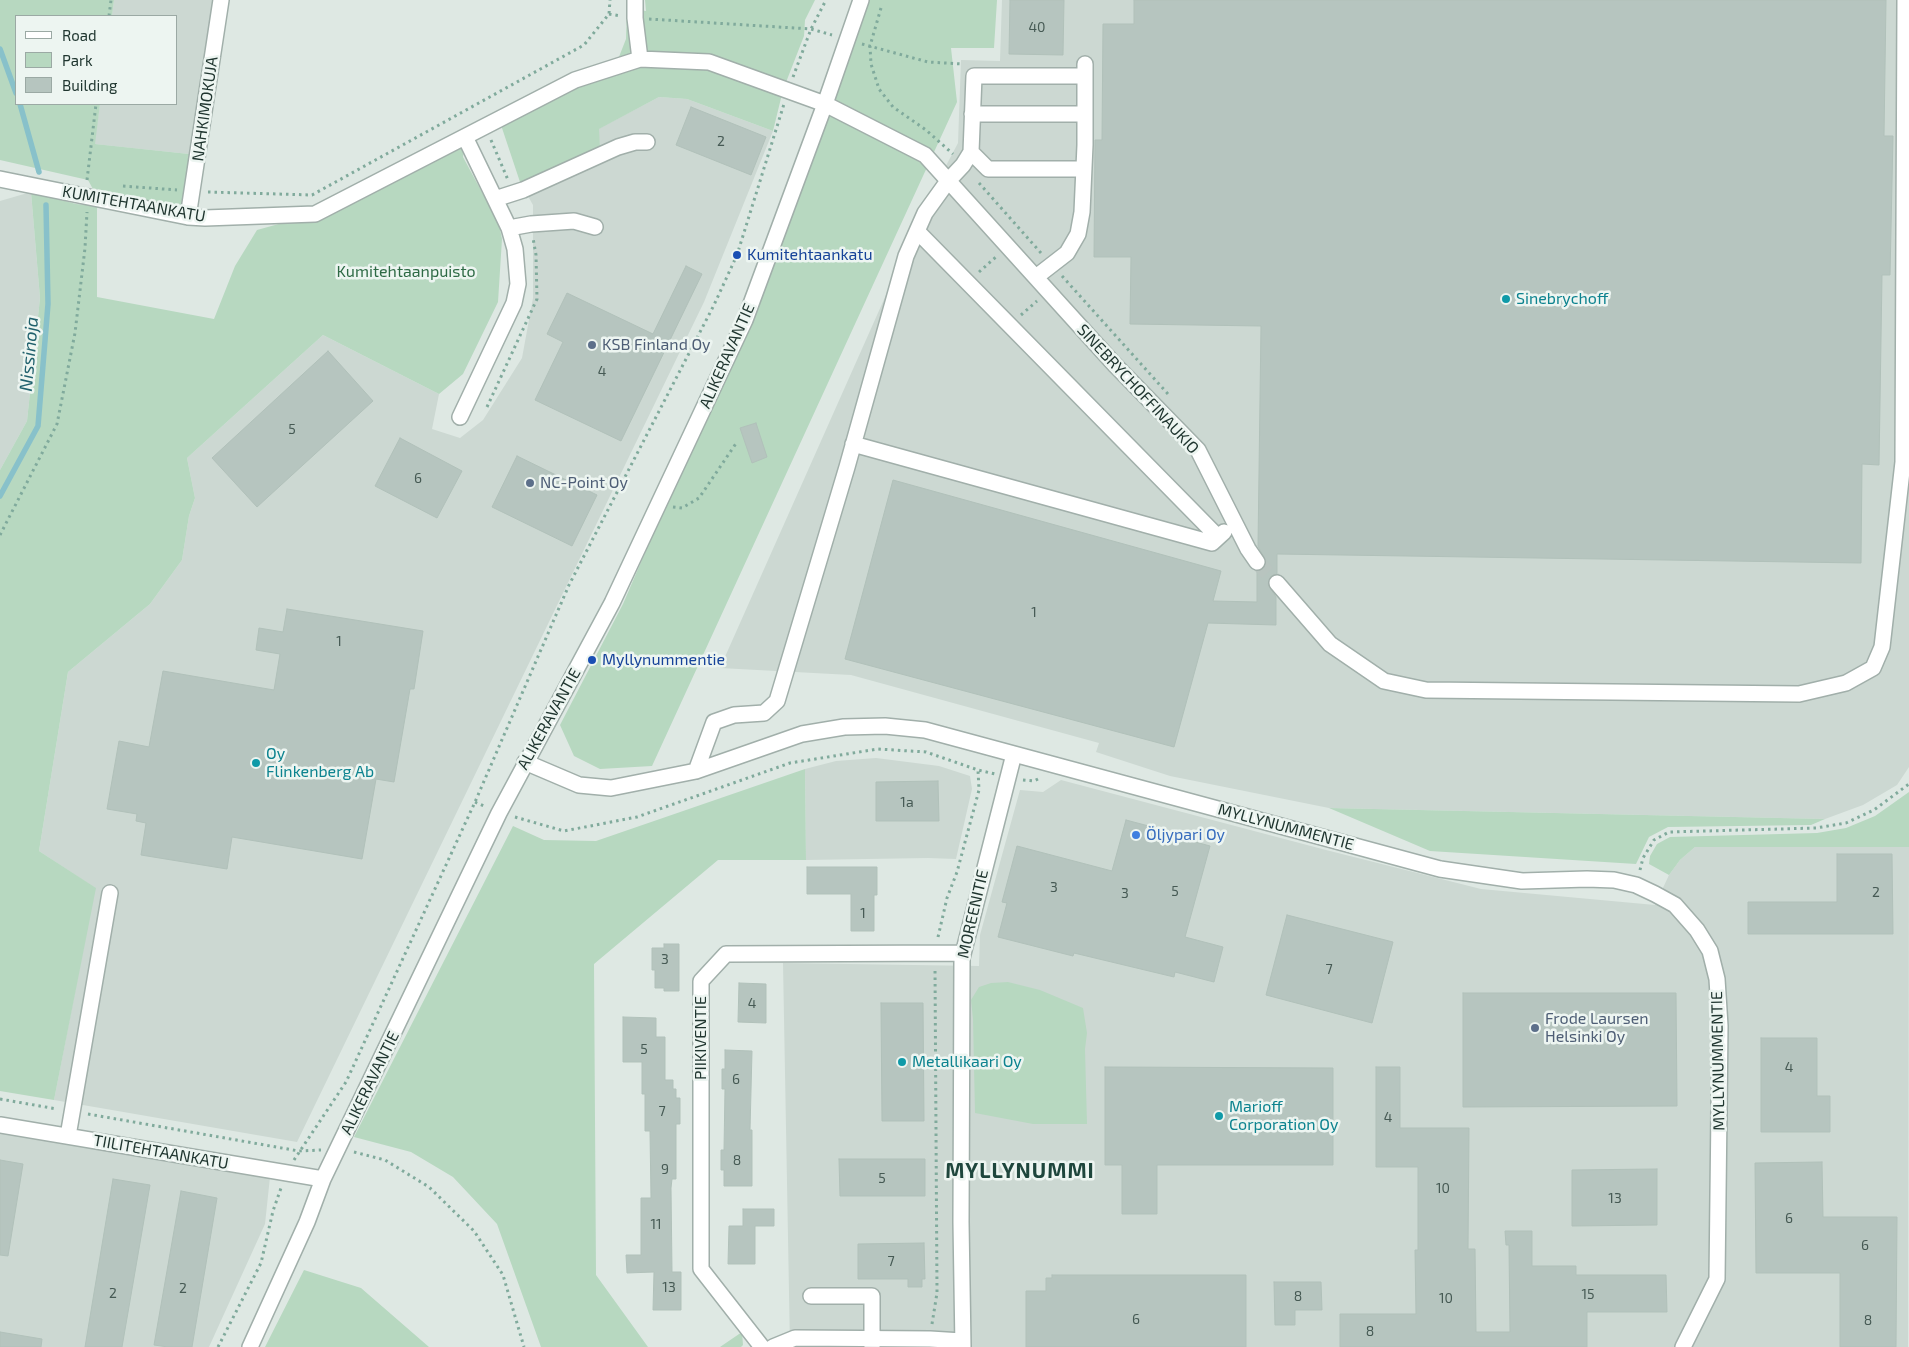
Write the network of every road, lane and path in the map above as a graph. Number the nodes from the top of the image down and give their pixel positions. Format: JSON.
{"nodes":[{"id":1,"x":111,"y":0,"type":"edge"},
{"id":2,"x":221,"y":0,"type":"edge"},
{"id":3,"x":610,"y":0,"type":"edge"},
{"id":4,"x":635,"y":0,"type":"edge"},
{"id":5,"x":826,"y":0,"type":"edge"},
{"id":6,"x":861,"y":0,"type":"edge"},
{"id":7,"x":1905,"y":0,"type":"edge"},
{"id":8,"x":881,"y":8,"type":"dead end"},
{"id":9,"x":609,"y":14,"type":"junction"},
{"id":10,"x":109,"y":15,"type":"edge"},
{"id":11,"x":635,"y":18,"type":"junction"},
{"id":12,"x":811,"y":29,"type":"junction"},
{"id":13,"x":848,"y":40,"type":"junction"},
{"id":14,"x":870,"y":46,"type":"junction"},
{"id":15,"x":640,"y":59,"type":"junction"},
{"id":16,"x":788,"y":92,"type":"junction"},
{"id":17,"x":826,"y":104,"type":"junction"},
{"id":18,"x":96,"y":105,"type":"edge"},
{"id":19,"x":972,"y":114,"type":"junction"},
{"id":20,"x":1085,"y":114,"type":"junction"},
{"id":21,"x":465,"y":137,"type":"junction"},
{"id":22,"x":647,"y":142,"type":"dead end"},
{"id":23,"x":971,"y":152,"type":"junction"},
{"id":24,"x":963,"y":166,"type":"junction"},
{"id":25,"x":1084,"y":169,"type":"junction"},
{"id":26,"x":0,"y":180,"type":"edge"},
{"id":27,"x":948,"y":181,"type":"junction"},
{"id":28,"x":116,"y":185,"type":"dead end"},
{"id":29,"x":88,"y":190,"type":"junction"},
{"id":30,"x":193,"y":192,"type":"junction"},
{"id":31,"x":495,"y":199,"type":"junction"},
{"id":32,"x":188,"y":217,"type":"junction"},
{"id":33,"x":509,"y":228,"type":"junction"},
{"id":34,"x":594,"y":228,"type":"dead end"},
{"id":35,"x":917,"y":231,"type":"junction"},
{"id":36,"x":1053,"y":266,"type":"junction"},
{"id":37,"x":1036,"y":277,"type":"junction"},
{"id":38,"x":1171,"y":399,"type":"dead end"},
{"id":39,"x":460,"y":417,"type":"dead end"},
{"id":40,"x":737,"y":442,"type":"dead end"},
{"id":41,"x":853,"y":444,"type":"junction"},
{"id":42,"x":658,"y":505,"type":"junction"},
{"id":43,"x":1234,"y":523,"type":"junction"},
{"id":44,"x":0,"y":536,"type":"edge"},
{"id":45,"x":1218,"y":537,"type":"junction"},
{"id":46,"x":1257,"y":562,"type":"tunnel mouth"},
{"id":47,"x":1277,"y":583,"type":"tunnel mouth"},
{"id":48,"x":1014,"y":754,"type":"junction"},
{"id":49,"x":525,"y":762,"type":"junction"},
{"id":50,"x":1061,"y":766,"type":"junction"},
{"id":51,"x":978,"y":770,"type":"junction"},
{"id":52,"x":696,"y":771,"type":"junction"},
{"id":53,"x":1008,"y":777,"type":"junction"},
{"id":54,"x":1909,"y":784,"type":"edge"},
{"id":55,"x":476,"y":802,"type":"junction"},
{"id":56,"x":499,"y":813,"type":"junction"},
{"id":57,"x":1636,"y":885,"type":"junction"},
{"id":58,"x":110,"y":893,"type":"dead end"},
{"id":59,"x":935,"y":953,"type":"junction"},
{"id":60,"x":963,"y":953,"type":"junction"},
{"id":61,"x":0,"y":1099,"type":"edge"},
{"id":62,"x":73,"y":1112,"type":"junction"},
{"id":63,"x":0,"y":1124,"type":"edge"},
{"id":64,"x":68,"y":1136,"type":"junction"},
{"id":65,"x":339,"y":1149,"type":"junction"},
{"id":66,"x":299,"y":1151,"type":"junction"},
{"id":67,"x":286,"y":1172,"type":"junction"},
{"id":68,"x":323,"y":1179,"type":"junction"},
{"id":69,"x":811,"y":1296,"type":"dead end"},
{"id":70,"x":930,"y":1339,"type":"junction"},
{"id":71,"x":872,"y":1343,"type":"edge"},
{"id":72,"x":963,"y":1344,"type":"edge"},
{"id":73,"x":218,"y":1347,"type":"edge"},
{"id":74,"x":250,"y":1347,"type":"edge"},
{"id":75,"x":524,"y":1347,"type":"edge"},
{"id":76,"x":762,"y":1347,"type":"edge"},
{"id":77,"x":773,"y":1347,"type":"edge"},
{"id":78,"x":1683,"y":1347,"type":"edge"}],
"edges":[{"from":1,"to":10,"type":"path"},
{"from":2,"to":30,"type":"street","name":"NAHKIMOKUJA"},
{"from":3,"to":9,"type":"path"},
{"from":4,"to":11,"type":"street"},
{"from":5,"to":12,"type":"path"},
{"from":6,"to":13,"type":"street","name":"ALIKERAVANTIE"},
{"from":7,"to":47,"type":"street"},
{"from":8,"to":14,"type":"path"},
{"from":9,"to":11,"type":"path"},
{"from":9,"to":30,"type":"path"},
{"from":11,"to":12,"type":"path"},
{"from":11,"to":15,"type":"street"},
{"from":12,"to":13,"type":"path"},
{"from":12,"to":16,"type":"path"},
{"from":13,"to":14,"type":"path"},
{"from":13,"to":17,"type":"street","name":"ALIKERAVANTIE"},
{"from":14,"to":24,"type":"path"},
{"from":15,"to":16,"type":"street","name":"KUMITEHTAANKATU"},
{"from":15,"to":21,"type":"street","name":"KUMITEHTAANKATU"},
{"from":16,"to":17,"type":"street","name":"KUMITEHTAANKATU"},
{"from":16,"to":55,"type":"path"},
{"from":17,"to":27,"type":"street","name":"SINEBRYCHOFFINAUKIO"},
{"from":17,"to":42,"type":"street","name":"ALIKERAVANTIE"},
{"from":18,"to":29,"type":"path"},
{"from":19,"to":20,"type":"street"},
{"from":19,"to":20,"type":"street"},
{"from":19,"to":23,"type":"street"},
{"from":20,"to":25,"type":"street"},
{"from":21,"to":31,"type":"street"},
{"from":21,"to":32,"type":"street","name":"KUMITEHTAANKATU"},
{"from":22,"to":31,"type":"street"},
{"from":23,"to":24,"type":"street"},
{"from":23,"to":25,"type":"street"},
{"from":24,"to":27,"type":"street"},
{"from":24,"to":36,"type":"path"},
{"from":25,"to":36,"type":"street"},
{"from":26,"to":29,"type":"street","name":"KUMITEHTAANKATU"},
{"from":27,"to":35,"type":"street"},
{"from":27,"to":37,"type":"street","name":"SINEBRYCHOFFINAUKIO"},
{"from":28,"to":30,"type":"path"},
{"from":29,"to":32,"type":"street","name":"KUMITEHTAANKATU"},
{"from":29,"to":44,"type":"path"},
{"from":30,"to":32,"type":"street","name":"NAHKIMOKUJA"},
{"from":31,"to":33,"type":"street"},
{"from":33,"to":34,"type":"street"},
{"from":33,"to":39,"type":"street"},
{"from":35,"to":41,"type":"street"},
{"from":35,"to":45,"type":"street"},
{"from":36,"to":37,"type":"street"},
{"from":36,"to":38,"type":"path"},
{"from":37,"to":43,"type":"street","name":"SINEBRYCHOFFINAUKIO"},
{"from":40,"to":42,"type":"path"},
{"from":41,"to":45,"type":"street"},
{"from":41,"to":52,"type":"street"},
{"from":42,"to":49,"type":"street","name":"ALIKERAVANTIE"},
{"from":43,"to":45,"type":"street"},
{"from":43,"to":46,"type":"street","name":"SINEBRYCHOFFINAUKIO"},
{"from":48,"to":50,"type":"street","name":"MYLLYNUMMENTIE"},
{"from":48,"to":52,"type":"street","name":"MYLLYNUMMENTIE"},
{"from":48,"to":53,"type":"street","name":"MOREENITIE"},
{"from":49,"to":52,"type":"street","name":"MYLLYNUMMENTIE"},
{"from":49,"to":56,"type":"street","name":"ALIKERAVANTIE"},
{"from":50,"to":53,"type":"path"},
{"from":50,"to":57,"type":"street","name":"MYLLYNUMMENTIE"},
{"from":51,"to":53,"type":"path"},
{"from":51,"to":56,"type":"path"},
{"from":51,"to":59,"type":"path"},
{"from":53,"to":60,"type":"street","name":"MOREENITIE"},
{"from":54,"to":57,"type":"path"},
{"from":55,"to":56,"type":"path"},
{"from":55,"to":66,"type":"path"},
{"from":56,"to":65,"type":"street","name":"ALIKERAVANTIE"},
{"from":57,"to":78,"type":"street","name":"MYLLYNUMMENTIE"},
{"from":58,"to":62,"type":"street"},
{"from":59,"to":60,"type":"street","name":"PIIKIVENTIE"},
{"from":59,"to":70,"type":"path"},
{"from":59,"to":76,"type":"street","name":"PIIKIVENTIE"},
{"from":60,"to":72,"type":"street","name":"MOREENITIE"},
{"from":61,"to":62,"type":"path"},
{"from":62,"to":64,"type":"street"},
{"from":62,"to":66,"type":"path"},
{"from":63,"to":64,"type":"street","name":"TIILITEHTAANKATU"},
{"from":64,"to":67,"type":"street","name":"TIILITEHTAANKATU"},
{"from":65,"to":66,"type":"path"},
{"from":65,"to":68,"type":"street","name":"ALIKERAVANTIE"},
{"from":65,"to":75,"type":"path"},
{"from":66,"to":67,"type":"path"},
{"from":67,"to":68,"type":"street","name":"TIILITEHTAANKATU"},
{"from":67,"to":73,"type":"path"},
{"from":68,"to":74,"type":"street","name":"ALIKERAVANTIE"},
{"from":69,"to":71,"type":"street"},
{"from":70,"to":71,"type":"street"},
{"from":70,"to":72,"type":"street"},
{"from":71,"to":77,"type":"street"}]}
